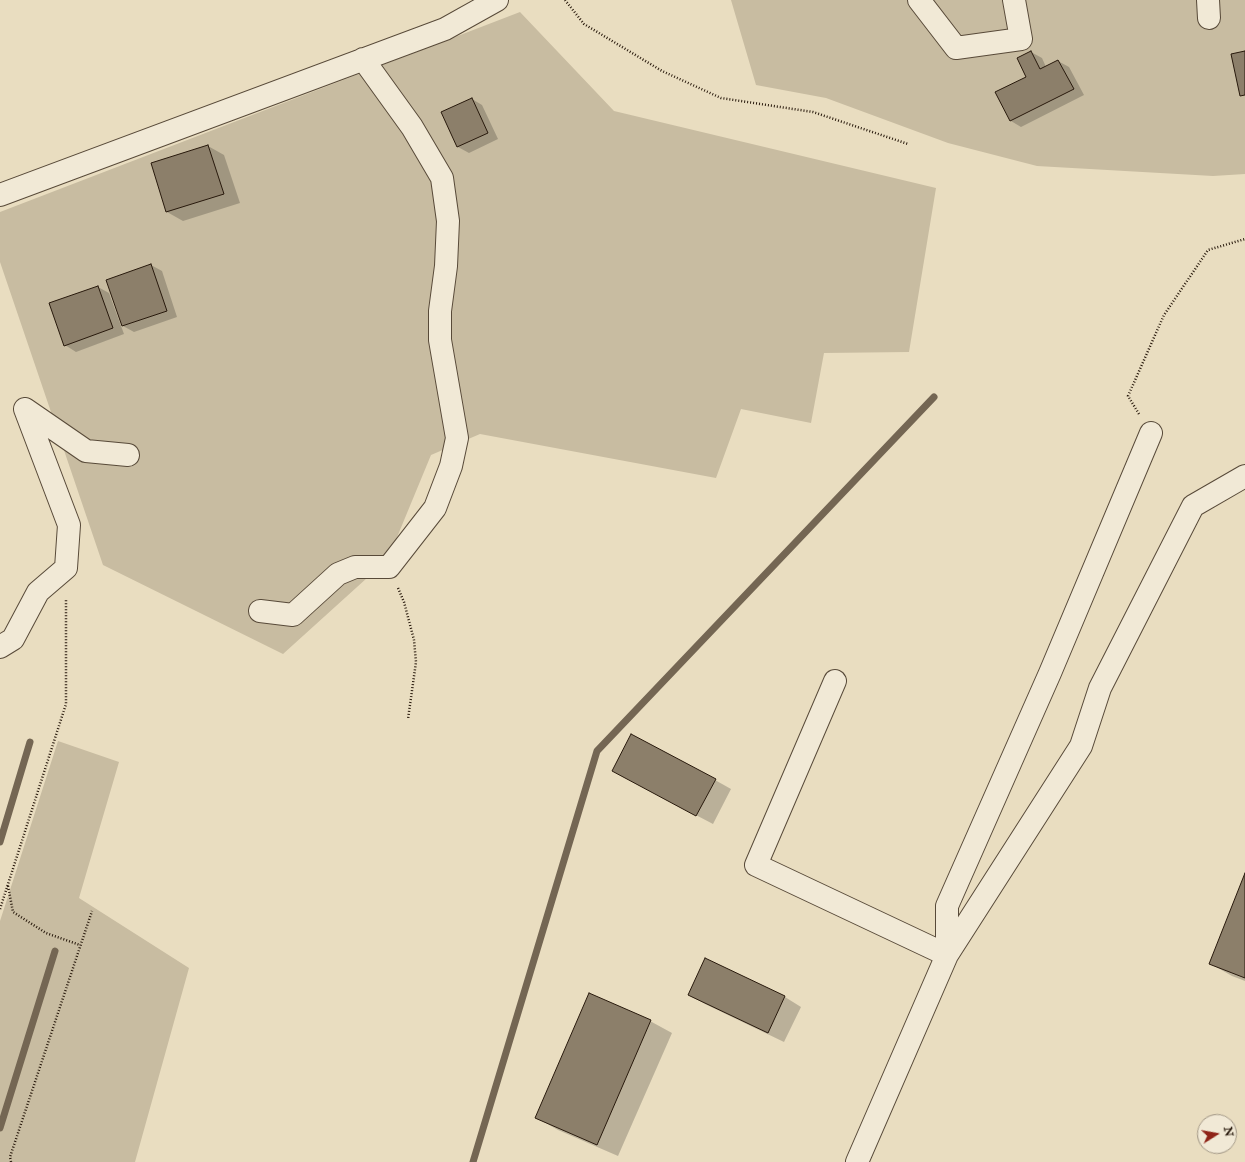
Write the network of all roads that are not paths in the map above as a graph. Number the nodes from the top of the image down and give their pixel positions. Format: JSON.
{"nodes":[{"id":1,"x":497,"y":0,"type":"edge"},
{"id":2,"x":918,"y":0,"type":"edge"},
{"id":3,"x":1014,"y":0,"type":"edge"},
{"id":4,"x":362,"y":60,"type":"junction"},
{"id":5,"x":0,"y":195,"type":"edge"},
{"id":6,"x":1151,"y":433,"type":"road end"},
{"id":7,"x":128,"y":455,"type":"dead end"},
{"id":8,"x":1245,"y":476,"type":"edge"},
{"id":9,"x":260,"y":611,"type":"dead end"},
{"id":10,"x":0,"y":647,"type":"edge"},
{"id":11,"x":835,"y":681,"type":"dead end"},
{"id":12,"x":947,"y":955,"type":"junction"},
{"id":13,"x":857,"y":1162,"type":"edge"}],
"edges":[{"from":1,"to":4,"type":"street"},
{"from":2,"to":3,"type":"street"},
{"from":4,"to":5,"type":"street"},
{"from":4,"to":9,"type":"street"},
{"from":6,"to":12,"type":"street"},
{"from":7,"to":10,"type":"street"},
{"from":8,"to":12,"type":"street"},
{"from":11,"to":12,"type":"street"},
{"from":12,"to":13,"type":"street"}]}
